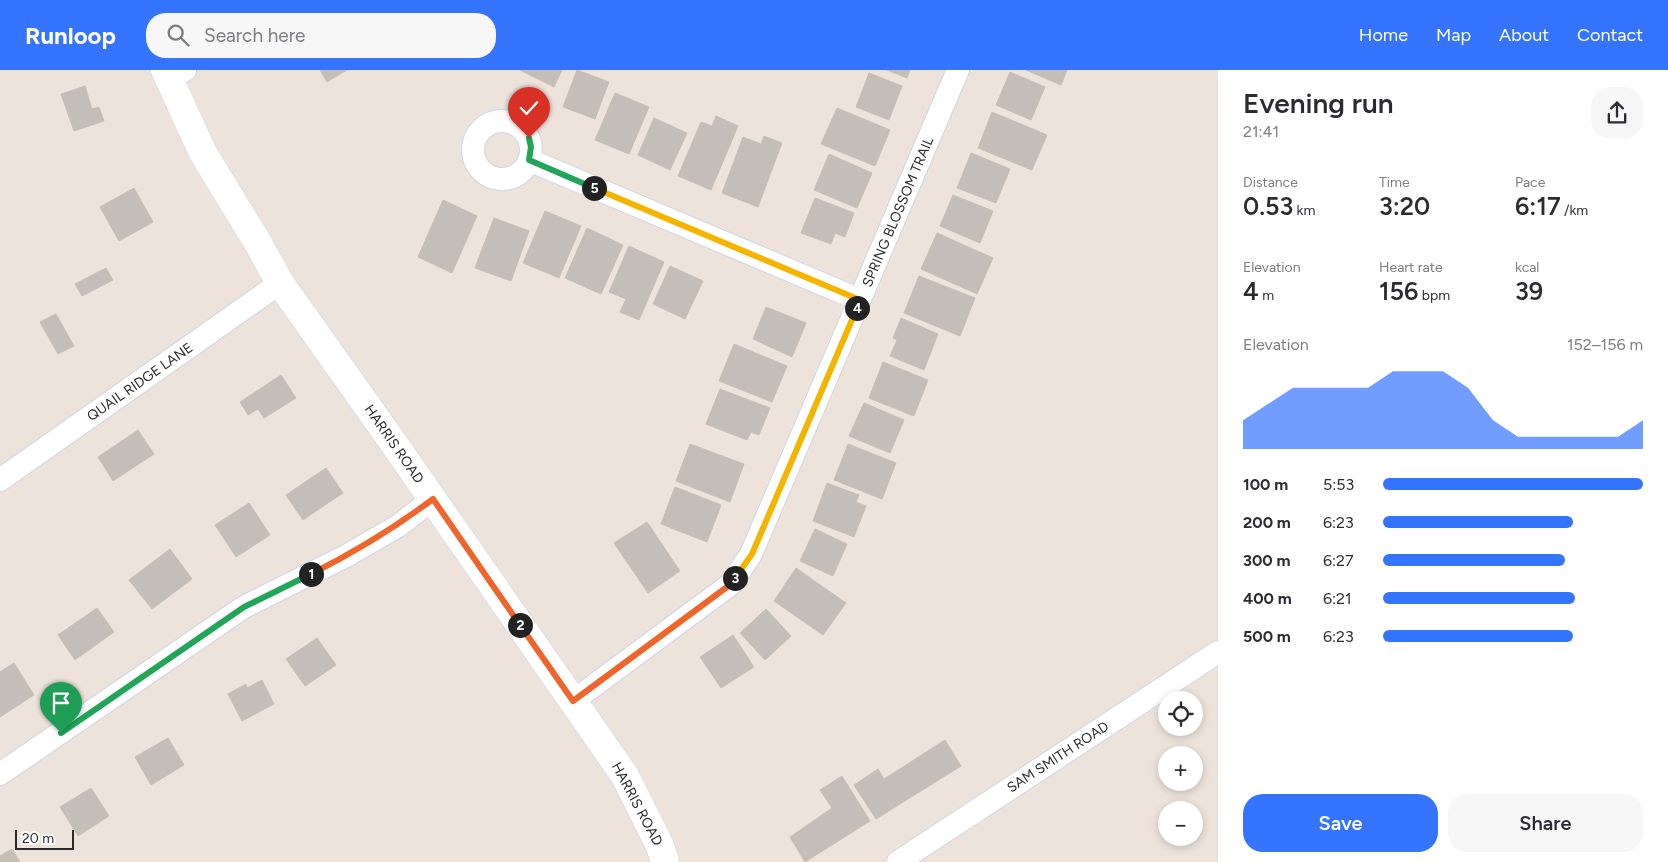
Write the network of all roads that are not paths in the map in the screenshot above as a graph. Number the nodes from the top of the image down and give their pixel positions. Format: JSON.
{"nodes":[{"id":1,"x":958,"y":70,"type":"edge"},
{"id":2,"x":173,"y":73,"type":"edge"},
{"id":3,"x":529,"y":160,"type":"dead end"},
{"id":4,"x":280,"y":283,"type":"junction"},
{"id":5,"x":860,"y":300,"type":"junction"},
{"id":6,"x":0,"y":480,"type":"edge"},
{"id":7,"x":433,"y":499,"type":"junction"},
{"id":8,"x":1218,"y":652,"type":"edge"},
{"id":9,"x":573,"y":701,"type":"junction"},
{"id":10,"x":0,"y":774,"type":"edge"},
{"id":11,"x":665,"y":862,"type":"edge"},
{"id":12,"x":898,"y":862,"type":"edge"}],
"edges":[{"from":1,"to":5,"type":"street","name":"SPRING BLOSSOM TRAIL"},
{"from":2,"to":4,"type":"street","name":"HARRIS ROAD"},
{"from":3,"to":5,"type":"street"},
{"from":4,"to":6,"type":"street","name":"QUAIL RIDGE LANE"},
{"from":4,"to":7,"type":"street","name":"HARRIS ROAD"},
{"from":5,"to":9,"type":"street","name":"SPRING BLOSSOM TRAIL"},
{"from":7,"to":9,"type":"street","name":"HARRIS ROAD"},
{"from":7,"to":10,"type":"street"},
{"from":8,"to":12,"type":"street","name":"SAM SMITH ROAD"},
{"from":9,"to":11,"type":"street","name":"HARRIS ROAD"}]}
